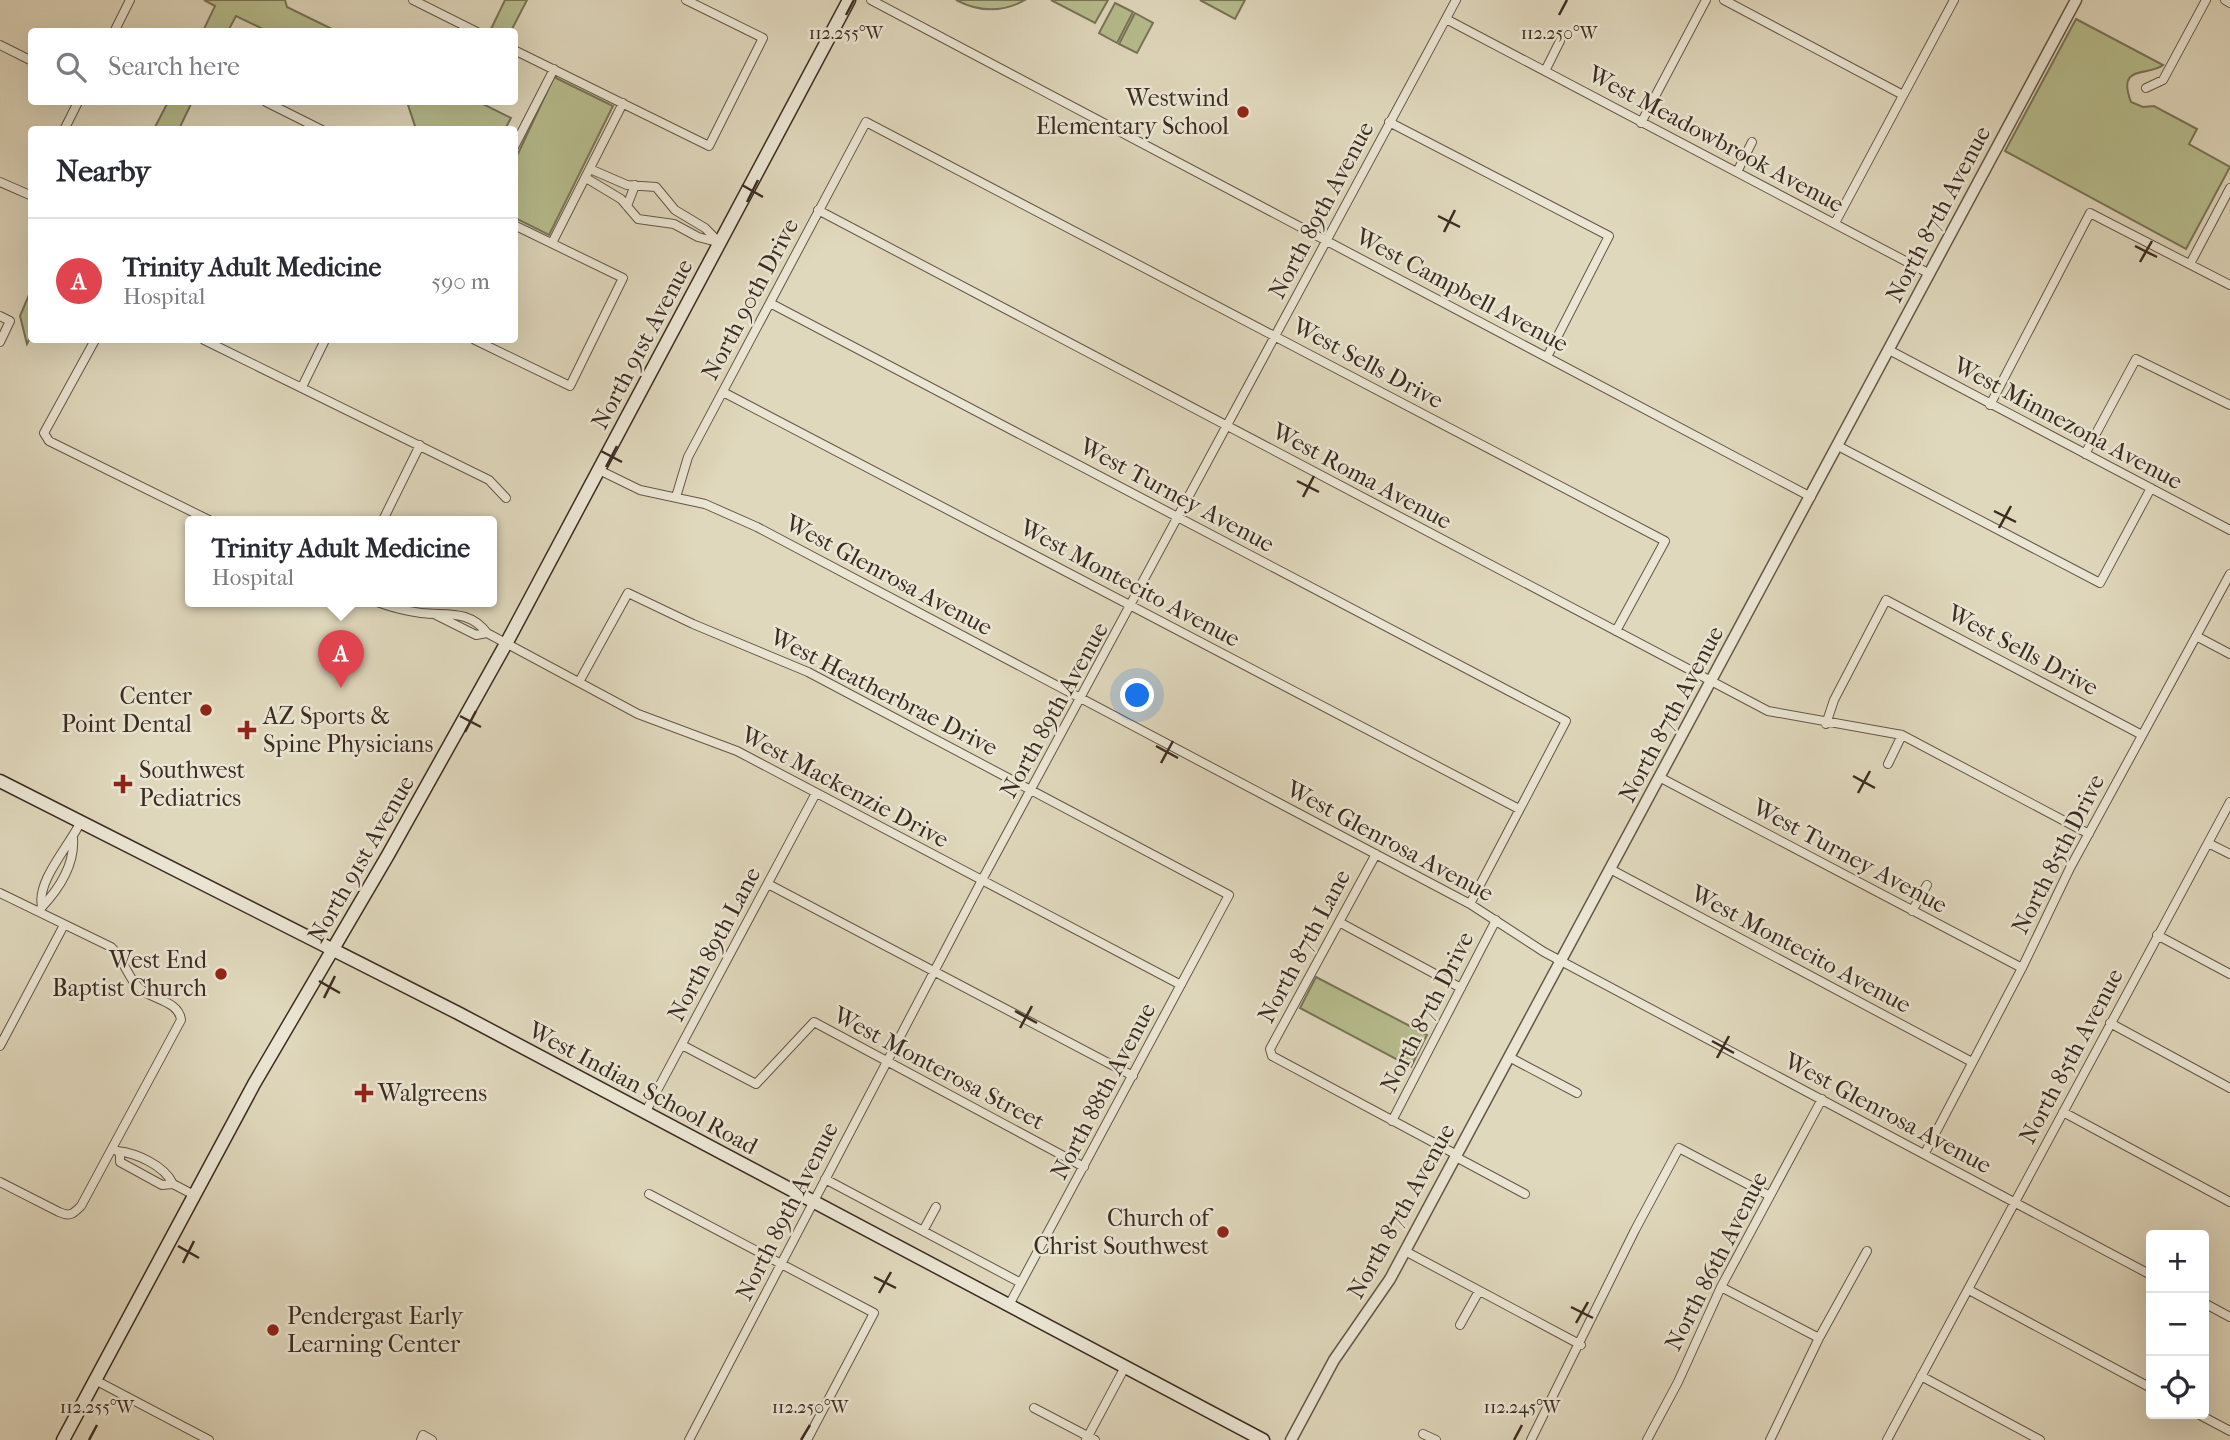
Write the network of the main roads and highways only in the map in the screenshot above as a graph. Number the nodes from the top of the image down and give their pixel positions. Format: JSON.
{"nodes":[{"id":1,"x":849,"y":0,"type":"edge"},
{"id":2,"x":0,"y":781,"type":"edge"},
{"id":3,"x":333,"y":948,"type":"junction"},
{"id":4,"x":63,"y":1440,"type":"edge"},
{"id":5,"x":1263,"y":1440,"type":"edge"}],
"edges":[{"from":1,"to":3,"type":"main road","name":"North 91st Avenue"},
{"from":2,"to":3,"type":"main road","name":"West Indian School Road"},
{"from":3,"to":4,"type":"main road","name":"North 91st Avenue"},
{"from":3,"to":5,"type":"main road","name":"West Indian School Road"}]}
